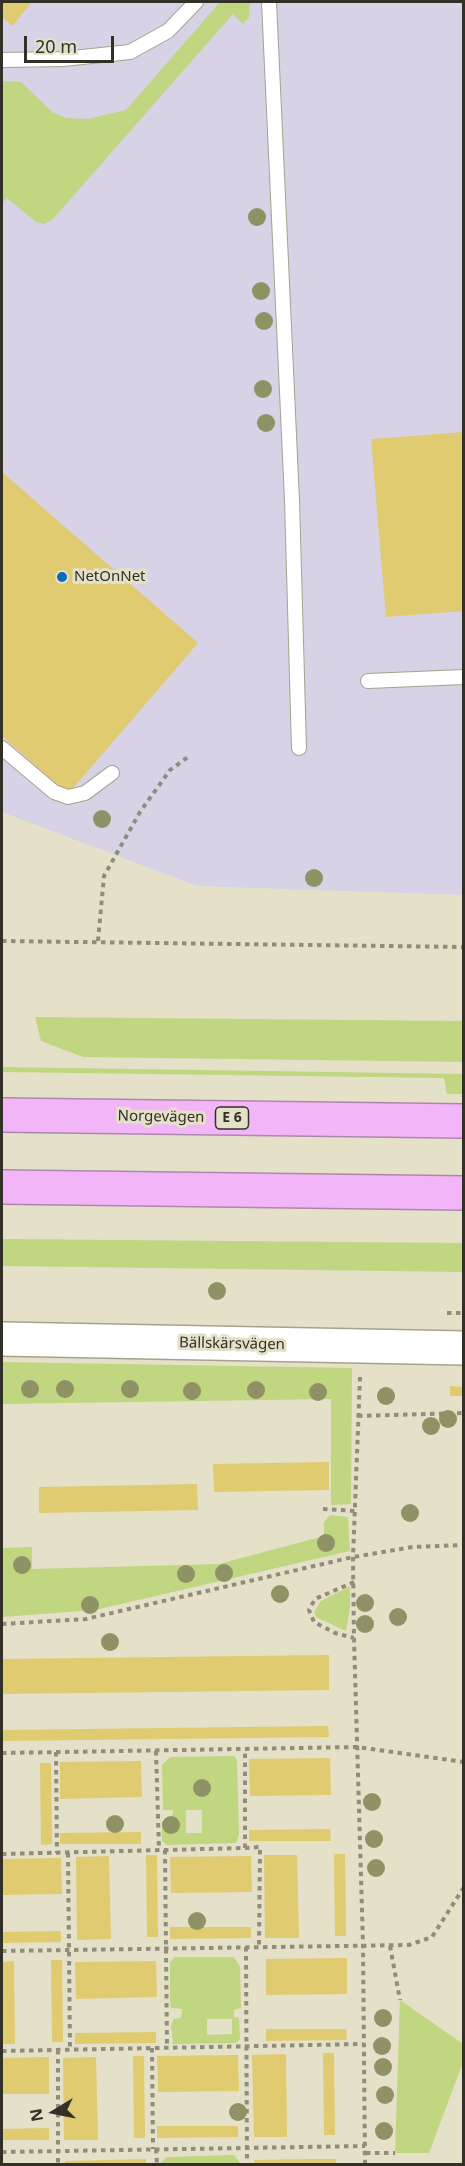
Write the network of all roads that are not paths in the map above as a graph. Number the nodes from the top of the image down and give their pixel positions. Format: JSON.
{"nodes":[{"id":1,"x":196,"y":2,"type":"edge"},
{"id":2,"x":269,"y":2,"type":"edge"},
{"id":3,"x":2,"y":60,"type":"edge"},
{"id":4,"x":464,"y":677,"type":"edge"},
{"id":5,"x":368,"y":681,"type":"dead end"},
{"id":6,"x":2,"y":748,"type":"edge"},
{"id":7,"x":299,"y":748,"type":"dead end"},
{"id":8,"x":112,"y":773,"type":"dead end"},
{"id":9,"x":2,"y":1115,"type":"edge"},
{"id":10,"x":464,"y":1121,"type":"edge"},
{"id":11,"x":2,"y":1187,"type":"edge"},
{"id":12,"x":464,"y":1193,"type":"edge"},
{"id":13,"x":2,"y":1339,"type":"edge"},
{"id":14,"x":464,"y":1348,"type":"edge"}],
"edges":[{"from":1,"to":3,"type":"lane"},
{"from":2,"to":7,"type":"lane"},
{"from":4,"to":5,"type":"lane"},
{"from":6,"to":8,"type":"lane"},
{"from":9,"to":10,"type":"highway","name":"Norgevägen","number":"E 6"},
{"from":11,"to":12,"type":"highway"},
{"from":13,"to":14,"type":"street","name":"Bällskärsvägen"}]}
